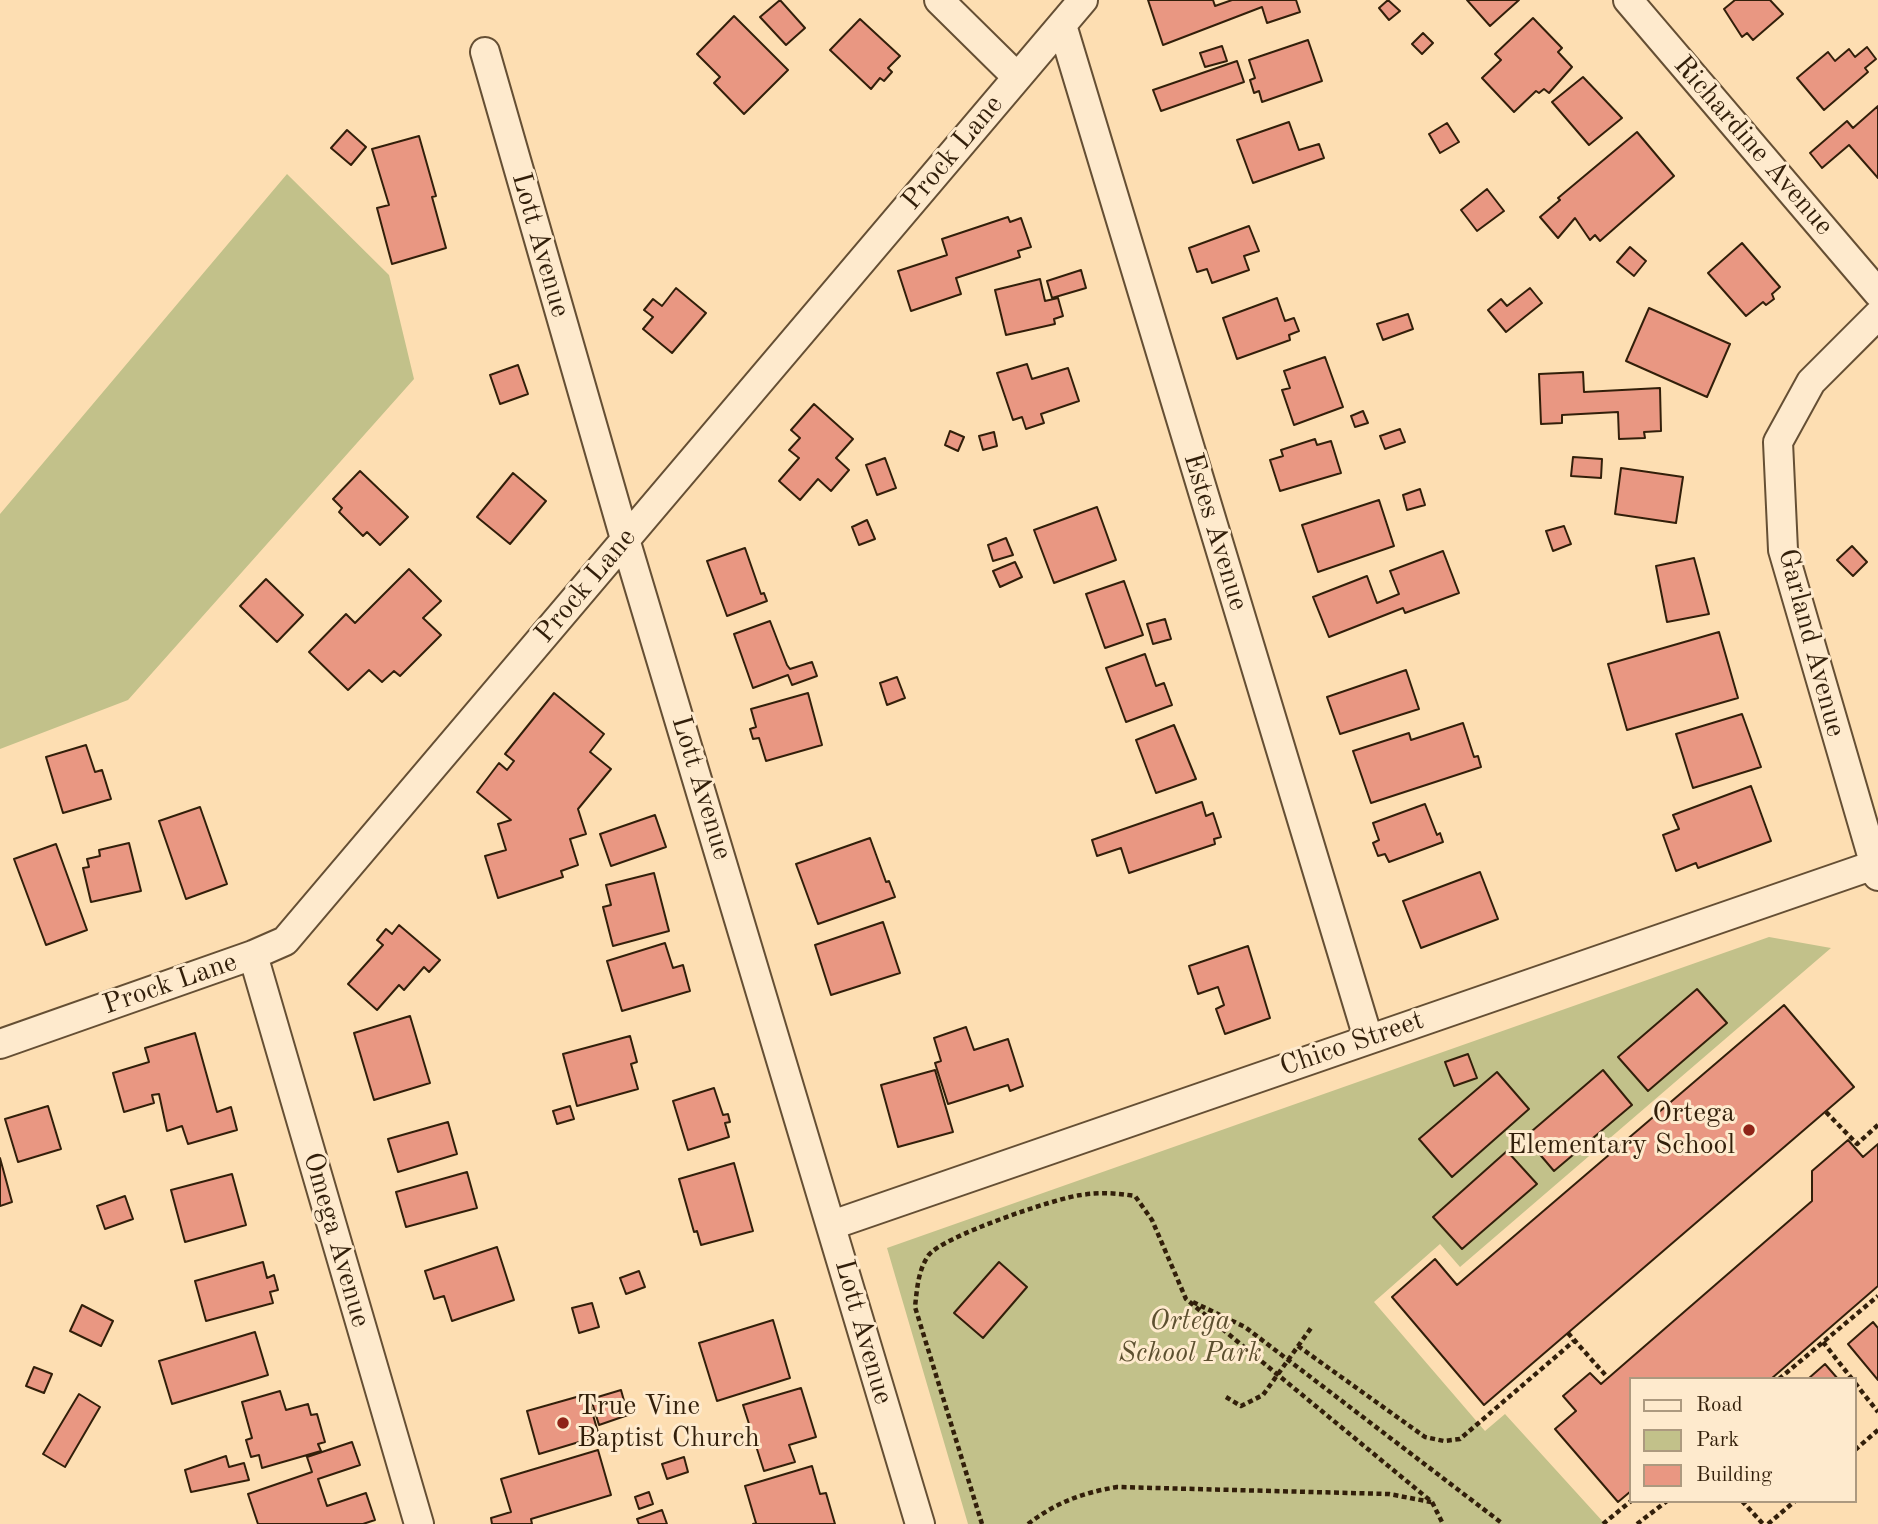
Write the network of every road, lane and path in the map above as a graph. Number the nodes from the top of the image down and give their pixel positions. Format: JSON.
{"nodes":[{"id":1,"x":939,"y":0,"type":"edge"},
{"id":2,"x":1083,"y":0,"type":"edge"},
{"id":3,"x":1628,"y":0,"type":"edge"},
{"id":4,"x":1062,"y":25,"type":"junction"},
{"id":5,"x":485,"y":52,"type":"dead end"},
{"id":6,"x":1017,"y":77,"type":"junction"},
{"id":7,"x":1878,"y":293,"type":"edge"},
{"id":8,"x":1878,"y":315,"type":"edge"},
{"id":9,"x":625,"y":539,"type":"junction"},
{"id":10,"x":1876,"y":870,"type":"edge"},
{"id":11,"x":253,"y":955,"type":"junction"},
{"id":12,"x":1368,"y":1038,"type":"junction"},
{"id":13,"x":0,"y":1044,"type":"edge"},
{"id":14,"x":1826,"y":1112,"type":"dead end"},
{"id":15,"x":1878,"y":1125,"type":"edge"},
{"id":16,"x":832,"y":1225,"type":"junction"},
{"id":17,"x":1878,"y":1296,"type":"edge"},
{"id":18,"x":1186,"y":1299,"type":"junction"},
{"id":19,"x":1311,"y":1328,"type":"dead end"},
{"id":20,"x":1568,"y":1333,"type":"dead end"},
{"id":21,"x":1574,"y":1341,"type":"junction"},
{"id":22,"x":1823,"y":1342,"type":"junction"},
{"id":23,"x":1298,"y":1346,"type":"junction"},
{"id":24,"x":1288,"y":1360,"type":"junction"},
{"id":25,"x":1278,"y":1374,"type":"junction"},
{"id":26,"x":1781,"y":1377,"type":"edge"},
{"id":27,"x":1851,"y":1377,"type":"edge"},
{"id":28,"x":1608,"y":1378,"type":"dead end"},
{"id":29,"x":1857,"y":1385,"type":"edge"},
{"id":30,"x":1226,"y":1397,"type":"dead end"},
{"id":31,"x":1878,"y":1412,"type":"edge"},
{"id":32,"x":1878,"y":1430,"type":"edge"},
{"id":33,"x":1857,"y":1448,"type":"edge"},
{"id":34,"x":1432,"y":1502,"type":"junction"},
{"id":35,"x":1630,"y":1502,"type":"edge"},
{"id":36,"x":1664,"y":1503,"type":"edge"},
{"id":37,"x":1744,"y":1503,"type":"edge"},
{"id":38,"x":1793,"y":1503,"type":"edge"},
{"id":39,"x":419,"y":1524,"type":"edge"},
{"id":40,"x":920,"y":1524,"type":"edge"},
{"id":41,"x":982,"y":1524,"type":"edge"},
{"id":42,"x":1028,"y":1524,"type":"edge"},
{"id":43,"x":1443,"y":1524,"type":"edge"},
{"id":44,"x":1503,"y":1524,"type":"edge"},
{"id":45,"x":1603,"y":1524,"type":"edge"},
{"id":46,"x":1637,"y":1524,"type":"edge"},
{"id":47,"x":1763,"y":1524,"type":"edge"},
{"id":48,"x":1769,"y":1524,"type":"edge"}],
"edges":[{"from":1,"to":6,"type":"street"},
{"from":2,"to":4,"type":"street","name":"Prock Lane"},
{"from":3,"to":7,"type":"street","name":"Richardine Avenue"},
{"from":4,"to":6,"type":"street","name":"Prock Lane"},
{"from":4,"to":12,"type":"street","name":"Estes Avenue"},
{"from":5,"to":9,"type":"street","name":"Lott Avenue"},
{"from":6,"to":9,"type":"street","name":"Prock Lane"},
{"from":8,"to":10,"type":"street","name":"Garland Avenue"},
{"from":9,"to":11,"type":"street","name":"Prock Lane"},
{"from":9,"to":16,"type":"street","name":"Lott Avenue"},
{"from":10,"to":12,"type":"street","name":"Chico Street"},
{"from":11,"to":13,"type":"street","name":"Prock Lane"},
{"from":11,"to":39,"type":"street","name":"Omega Avenue"},
{"from":12,"to":16,"type":"street","name":"Chico Street"},
{"from":14,"to":15,"type":"path"},
{"from":16,"to":40,"type":"street","name":"Lott Avenue"},
{"from":17,"to":22,"type":"path"},
{"from":18,"to":24,"type":"path"},
{"from":18,"to":25,"type":"path"},
{"from":18,"to":41,"type":"path"},
{"from":19,"to":23,"type":"path"},
{"from":20,"to":21,"type":"path"},
{"from":21,"to":23,"type":"path"},
{"from":21,"to":28,"type":"path"},
{"from":22,"to":26,"type":"path"},
{"from":22,"to":27,"type":"path"},
{"from":23,"to":24,"type":"path"},
{"from":24,"to":25,"type":"path"},
{"from":24,"to":44,"type":"path"},
{"from":25,"to":30,"type":"path"},
{"from":25,"to":34,"type":"path"},
{"from":29,"to":31,"type":"path"},
{"from":32,"to":33,"type":"path"},
{"from":34,"to":42,"type":"path"},
{"from":34,"to":43,"type":"path"},
{"from":35,"to":45,"type":"path"},
{"from":36,"to":46,"type":"path"},
{"from":37,"to":47,"type":"path"},
{"from":38,"to":48,"type":"path"}]}
